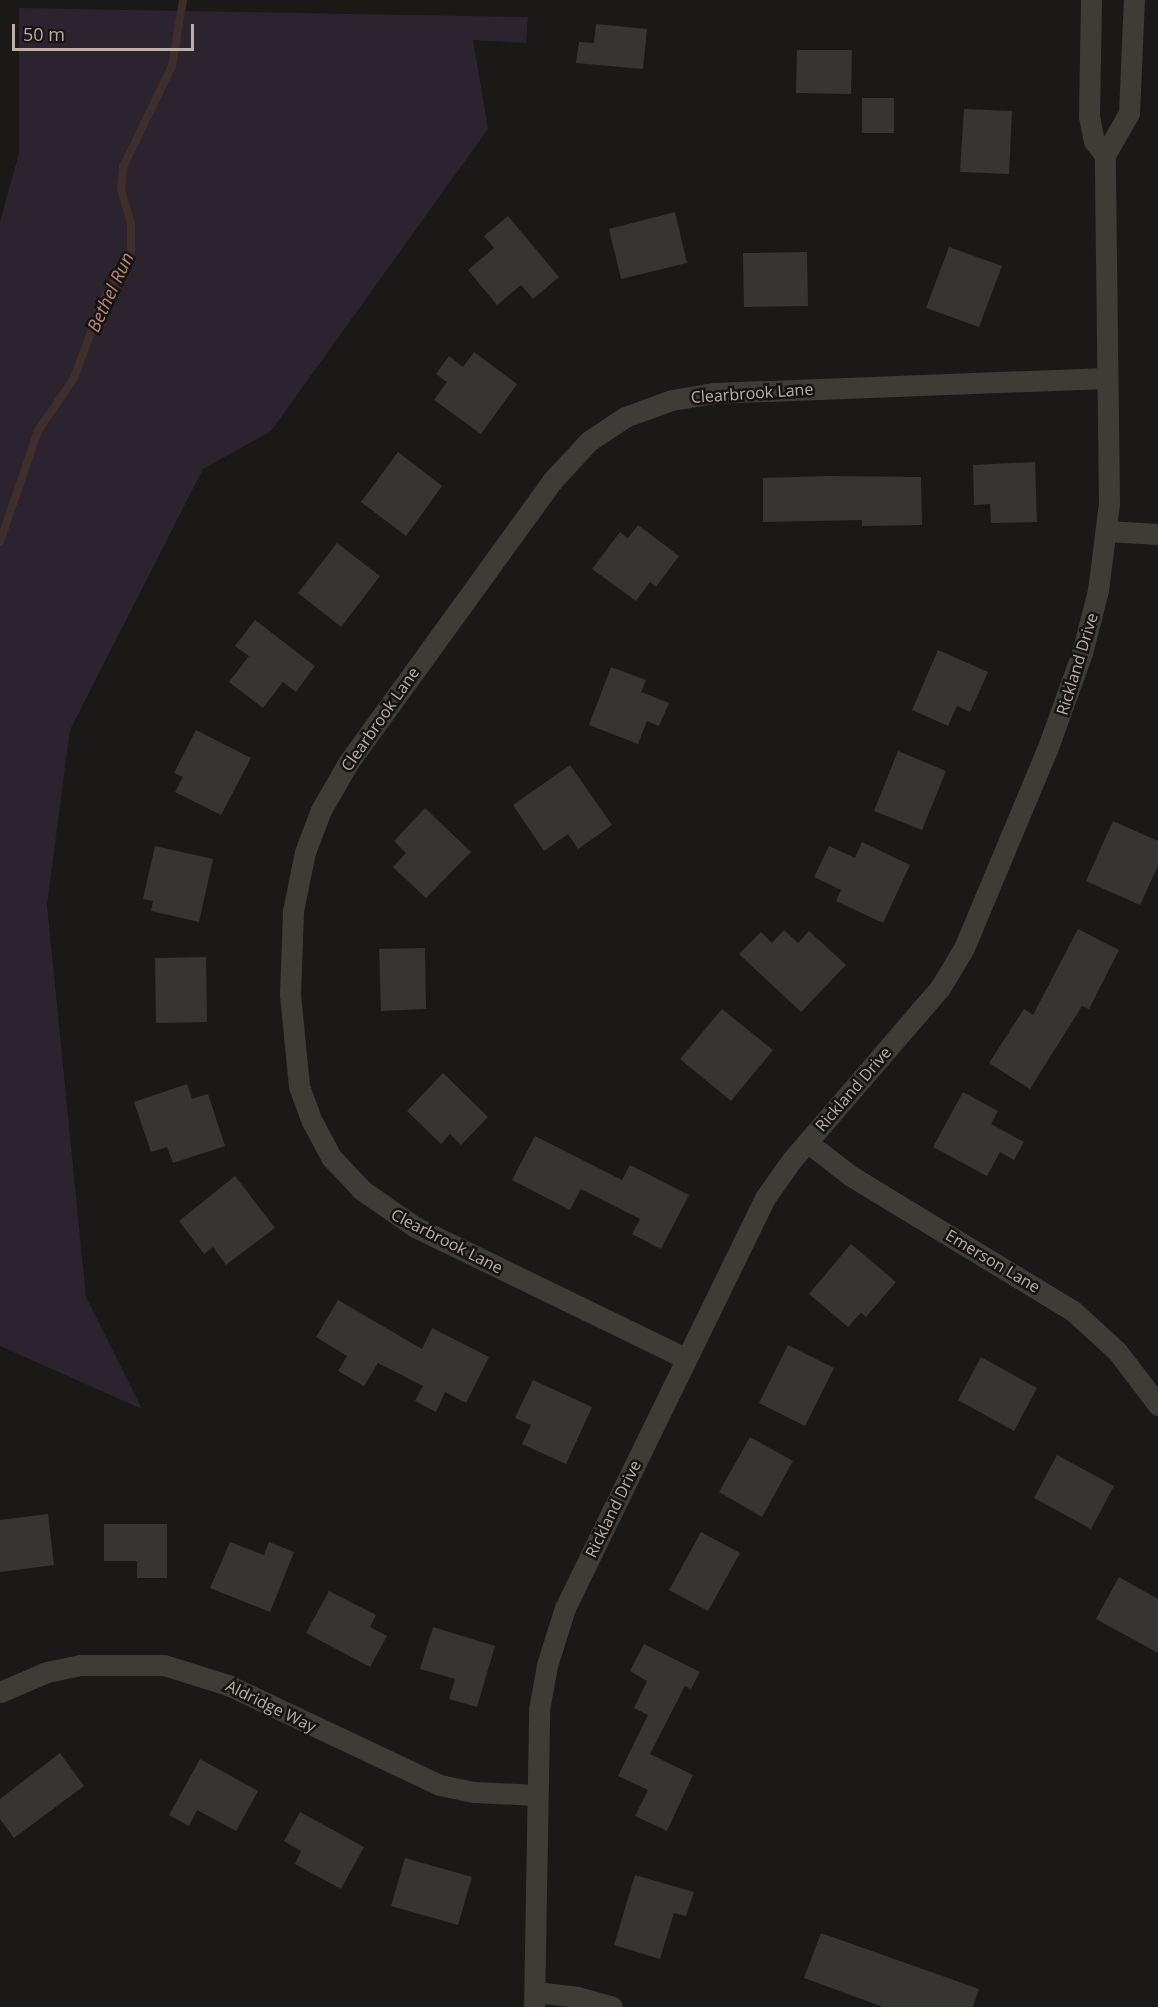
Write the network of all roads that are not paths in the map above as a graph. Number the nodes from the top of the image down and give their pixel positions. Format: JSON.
{"nodes":[{"id":1,"x":1091,"y":0,"type":"edge"},
{"id":2,"x":1134,"y":0,"type":"edge"},
{"id":3,"x":1106,"y":155,"type":"junction"},
{"id":4,"x":1107,"y":378,"type":"junction"},
{"id":5,"x":1107,"y":531,"type":"junction"},
{"id":6,"x":1158,"y":534,"type":"edge"},
{"id":7,"x":807,"y":1142,"type":"junction"},
{"id":8,"x":686,"y":1358,"type":"junction"},
{"id":9,"x":1158,"y":1405,"type":"edge"},
{"id":10,"x":0,"y":1692,"type":"edge"},
{"id":11,"x":537,"y":1795,"type":"junction"},
{"id":12,"x":535,"y":2000,"type":"edge"},
{"id":13,"x":612,"y":2007,"type":"edge"}],
"edges":[{"from":1,"to":3,"type":"street","name":"Rickland Drive"},
{"from":2,"to":3,"type":"street","name":"Rickland Drive"},
{"from":3,"to":4,"type":"street","name":"Rickland Drive"},
{"from":4,"to":5,"type":"street","name":"Rickland Drive"},
{"from":4,"to":8,"type":"street","name":"Clearbrook Lane"},
{"from":5,"to":6,"type":"street"},
{"from":5,"to":7,"type":"street","name":"Rickland Drive"},
{"from":7,"to":8,"type":"street","name":"Rickland Drive"},
{"from":7,"to":9,"type":"street","name":"Emerson Lane"},
{"from":8,"to":11,"type":"street","name":"Rickland Drive"},
{"from":10,"to":11,"type":"street","name":"Aldridge Way"},
{"from":11,"to":12,"type":"street","name":"Rickland Drive"},
{"from":12,"to":13,"type":"street"}]}
